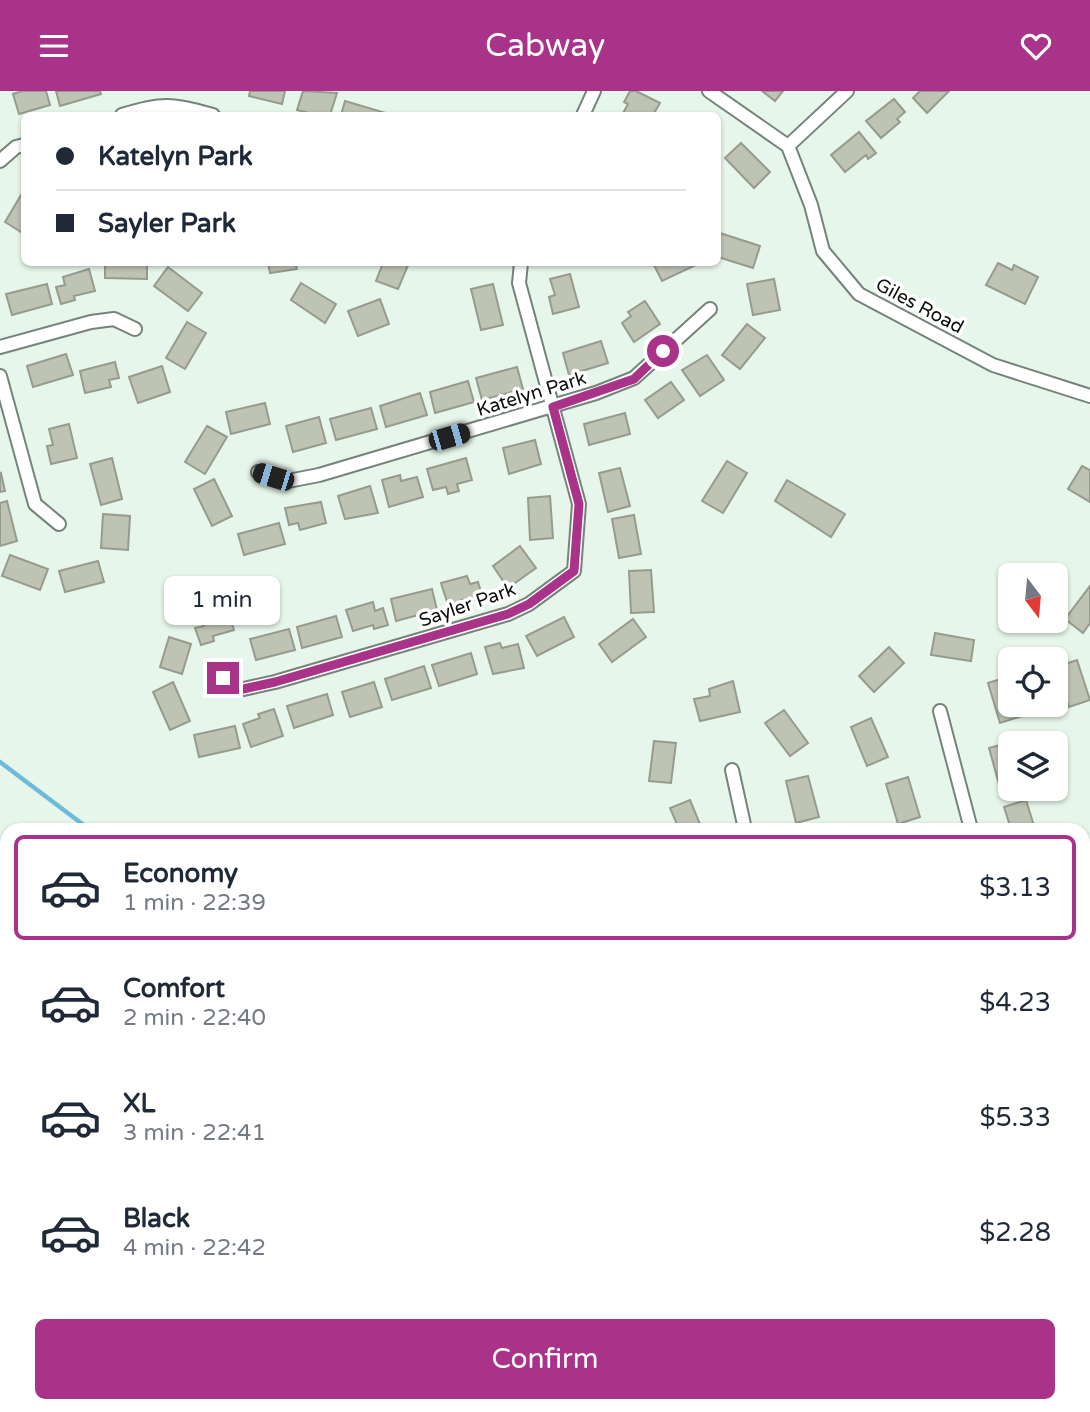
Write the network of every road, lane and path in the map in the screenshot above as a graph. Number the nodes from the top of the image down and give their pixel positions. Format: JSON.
{"nodes":[{"id":1,"x":594,"y":91,"type":"edge"},
{"id":2,"x":709,"y":91,"type":"edge"},
{"id":3,"x":847,"y":91,"type":"edge"},
{"id":4,"x":132,"y":112,"type":"edge"},
{"id":5,"x":201,"y":112,"type":"edge"},
{"id":6,"x":584,"y":112,"type":"edge"},
{"id":7,"x":21,"y":146,"type":"edge"},
{"id":8,"x":788,"y":146,"type":"junction"},
{"id":9,"x":0,"y":161,"type":"edge"},
{"id":10,"x":521,"y":266,"type":"edge"},
{"id":11,"x":710,"y":309,"type":"dead end"},
{"id":12,"x":135,"y":329,"type":"dead end"},
{"id":13,"x":0,"y":347,"type":"edge"},
{"id":14,"x":0,"y":376,"type":"edge"},
{"id":15,"x":1090,"y":396,"type":"edge"},
{"id":16,"x":553,"y":407,"type":"junction"},
{"id":17,"x":258,"y":472,"type":"dead end"},
{"id":18,"x":59,"y":524,"type":"dead end"},
{"id":19,"x":223,"y":678,"type":"dead end"},
{"id":20,"x":940,"y":711,"type":"dead end"},
{"id":21,"x":732,"y":770,"type":"dead end"},
{"id":22,"x":744,"y":823,"type":"edge"},
{"id":23,"x":969,"y":823,"type":"edge"}],
"edges":[{"from":1,"to":6,"type":"street"},
{"from":2,"to":8,"type":"street"},
{"from":3,"to":8,"type":"street"},
{"from":4,"to":5,"type":"street"},
{"from":7,"to":9,"type":"street"},
{"from":8,"to":15,"type":"street","name":"Giles Road"},
{"from":10,"to":16,"type":"street","name":"Sayler Park"},
{"from":11,"to":16,"type":"street","name":"Katelyn Park"},
{"from":12,"to":13,"type":"street"},
{"from":14,"to":18,"type":"street"},
{"from":16,"to":17,"type":"street","name":"Katelyn Park"},
{"from":16,"to":19,"type":"street","name":"Sayler Park"},
{"from":20,"to":23,"type":"street"},
{"from":21,"to":22,"type":"street"}]}
